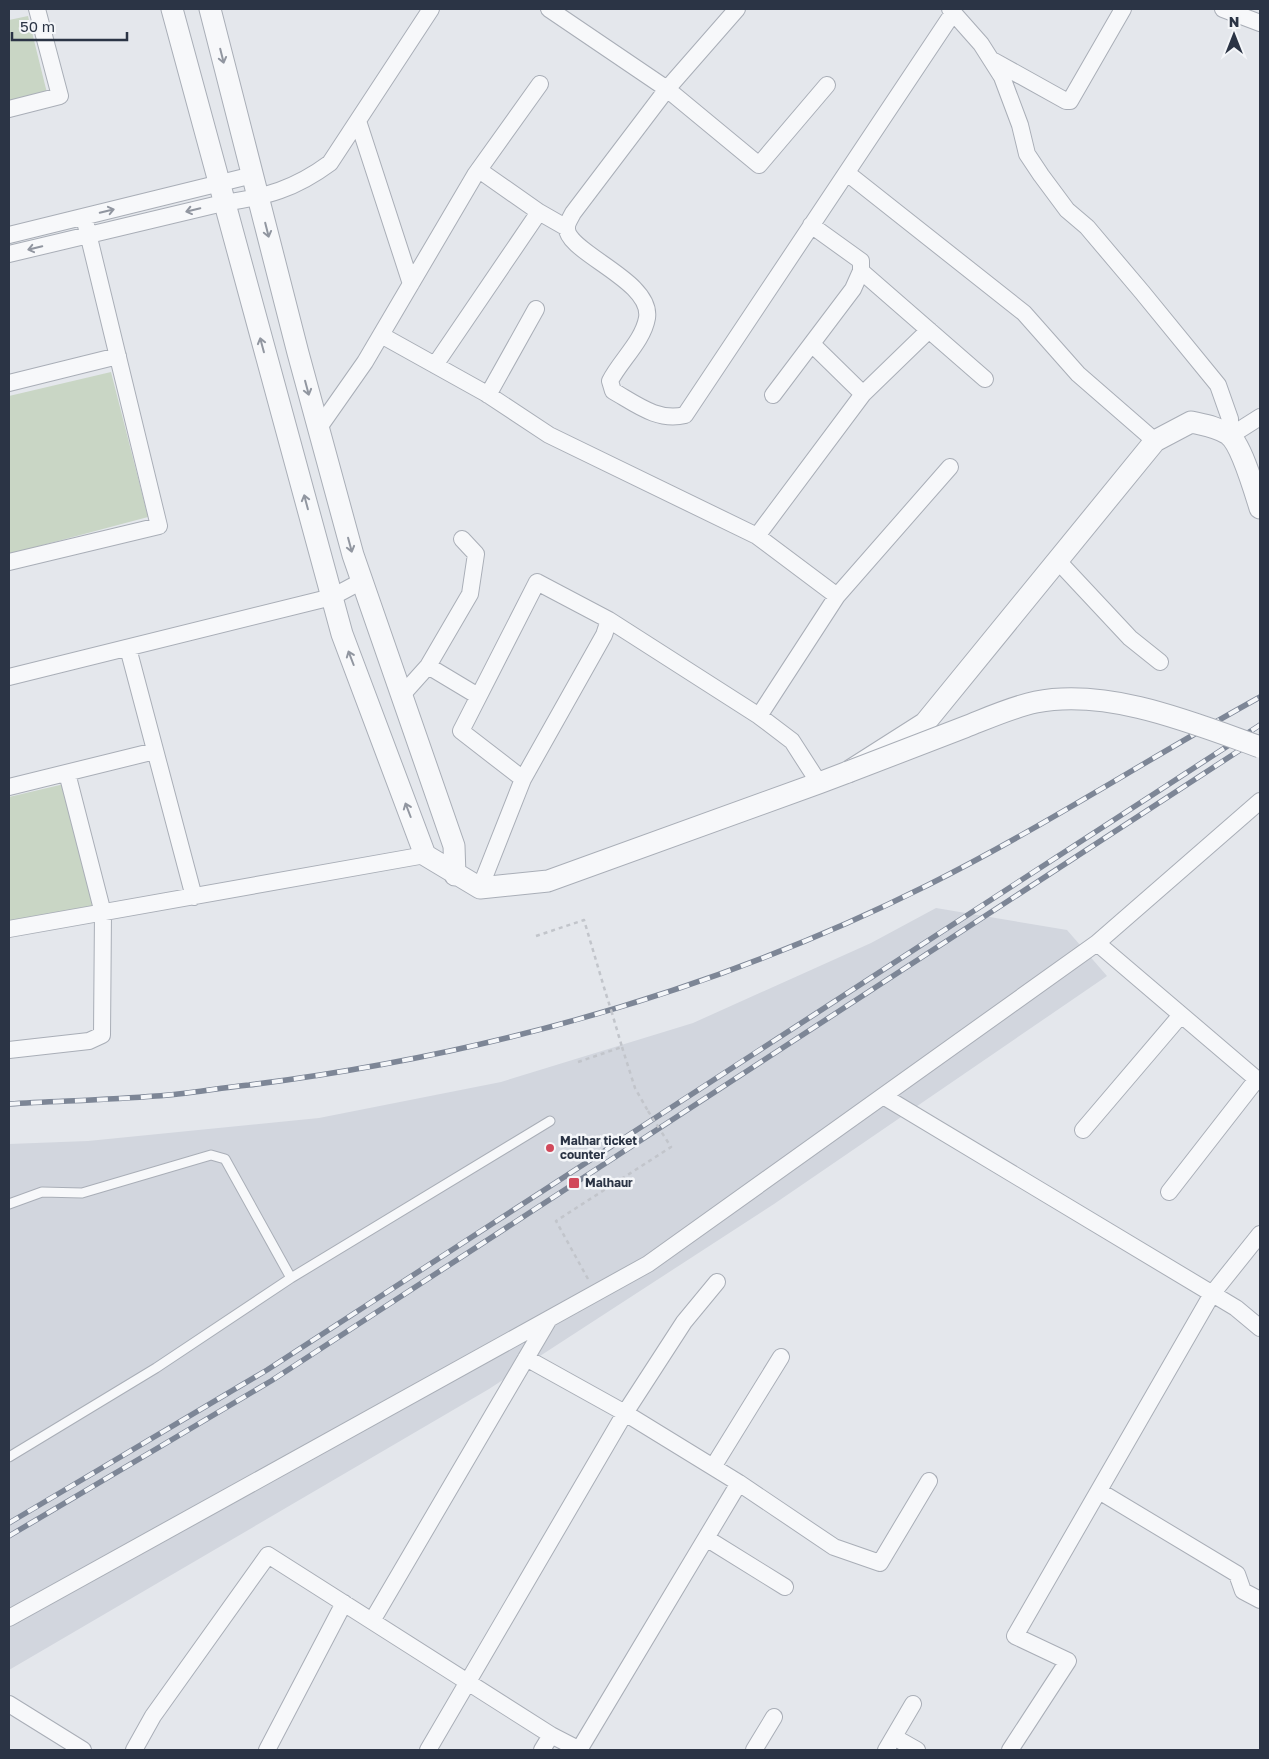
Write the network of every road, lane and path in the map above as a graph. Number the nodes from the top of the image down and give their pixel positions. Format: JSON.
{"nodes":[{"id":1,"x":37,"y":9,"type":"edge"},
{"id":2,"x":172,"y":9,"type":"edge"},
{"id":3,"x":210,"y":9,"type":"edge"},
{"id":4,"x":431,"y":9,"type":"edge"},
{"id":5,"x":549,"y":9,"type":"edge"},
{"id":6,"x":736,"y":9,"type":"edge"},
{"id":7,"x":1123,"y":9,"type":"edge"},
{"id":8,"x":1223,"y":9,"type":"edge"},
{"id":9,"x":951,"y":11,"type":"edge"},
{"id":10,"x":1260,"y":23,"type":"edge"},
{"id":11,"x":992,"y":60,"type":"junction"},
{"id":12,"x":540,"y":84,"type":"dead end"},
{"id":13,"x":827,"y":85,"type":"dead end"},
{"id":14,"x":667,"y":88,"type":"junction"},
{"id":15,"x":9,"y":109,"type":"edge"},
{"id":16,"x":358,"y":121,"type":"junction"},
{"id":17,"x":479,"y":170,"type":"junction"},
{"id":18,"x":847,"y":173,"type":"junction"},
{"id":19,"x":252,"y":175,"type":"junction"},
{"id":20,"x":221,"y":193,"type":"junction"},
{"id":21,"x":258,"y":198,"type":"junction"},
{"id":22,"x":539,"y":212,"type":"junction"},
{"id":23,"x":84,"y":217,"type":"junction"},
{"id":24,"x":811,"y":225,"type":"junction"},
{"id":25,"x":567,"y":228,"type":"junction"},
{"id":26,"x":9,"y":235,"type":"edge"},
{"id":27,"x":88,"y":235,"type":"junction"},
{"id":28,"x":9,"y":254,"type":"edge"},
{"id":29,"x":862,"y":271,"type":"junction"},
{"id":30,"x":411,"y":284,"type":"junction"},
{"id":31,"x":536,"y":309,"type":"dead end"},
{"id":32,"x":929,"y":330,"type":"junction"},
{"id":33,"x":381,"y":334,"type":"junction"},
{"id":34,"x":812,"y":344,"type":"junction"},
{"id":35,"x":118,"y":356,"type":"junction"},
{"id":36,"x":435,"y":365,"type":"junction"},
{"id":37,"x":985,"y":379,"type":"dead end"},
{"id":38,"x":9,"y":383,"type":"edge"},
{"id":39,"x":863,"y":394,"type":"junction"},
{"id":40,"x":488,"y":395,"type":"junction"},
{"id":41,"x":773,"y":395,"type":"dead end"},
{"id":42,"x":1260,"y":417,"type":"edge"},
{"id":43,"x":318,"y":429,"type":"junction"},
{"id":44,"x":1230,"y":436,"type":"junction"},
{"id":45,"x":1155,"y":441,"type":"junction"},
{"id":46,"x":950,"y":467,"type":"dead end"},
{"id":47,"x":1260,"y":508,"type":"edge"},
{"id":48,"x":757,"y":536,"type":"junction"},
{"id":49,"x":462,"y":539,"type":"dead end"},
{"id":50,"x":1057,"y":560,"type":"junction"},
{"id":51,"x":9,"y":562,"type":"edge"},
{"id":52,"x":362,"y":580,"type":"junction"},
{"id":53,"x":837,"y":596,"type":"junction"},
{"id":54,"x":332,"y":597,"type":"junction"},
{"id":55,"x":609,"y":620,"type":"junction"},
{"id":56,"x":128,"y":648,"type":"junction"},
{"id":57,"x":1160,"y":662,"type":"dead end"},
{"id":58,"x":428,"y":666,"type":"junction"},
{"id":59,"x":394,"y":674,"type":"junction"},
{"id":60,"x":9,"y":678,"type":"edge"},
{"id":61,"x":362,"y":686,"type":"junction"},
{"id":62,"x":402,"y":695,"type":"junction"},
{"id":63,"x":478,"y":696,"type":"junction"},
{"id":64,"x":758,"y":716,"type":"junction"},
{"id":65,"x":1260,"y":747,"type":"edge"},
{"id":66,"x":155,"y":751,"type":"junction"},
{"id":67,"x":848,"y":772,"type":"junction"},
{"id":68,"x":67,"y":773,"type":"junction"},
{"id":69,"x":523,"y":779,"type":"junction"},
{"id":70,"x":819,"y":784,"type":"junction"},
{"id":71,"x":9,"y":787,"type":"edge"},
{"id":72,"x":1260,"y":802,"type":"edge"},
{"id":73,"x":454,"y":846,"type":"junction"},
{"id":74,"x":425,"y":855,"type":"junction"},
{"id":75,"x":455,"y":875,"type":"junction"},
{"id":76,"x":480,"y":888,"type":"junction"},
{"id":77,"x":194,"y":897,"type":"junction"},
{"id":78,"x":103,"y":913,"type":"junction"},
{"id":79,"x":9,"y":930,"type":"edge"},
{"id":80,"x":536,"y":936,"type":"dead end"},
{"id":81,"x":1098,"y":943,"type":"junction"},
{"id":82,"x":1181,"y":1015,"type":"junction"},
{"id":83,"x":622,"y":1047,"type":"junction"},
{"id":84,"x":9,"y":1050,"type":"edge"},
{"id":85,"x":578,"y":1062,"type":"dead end"},
{"id":86,"x":1259,"y":1081,"type":"edge"},
{"id":87,"x":883,"y":1096,"type":"junction"},
{"id":88,"x":550,"y":1121,"type":"dead end"},
{"id":89,"x":1083,"y":1130,"type":"dead end"},
{"id":90,"x":1170,"y":1192,"type":"dead end"},
{"id":91,"x":9,"y":1204,"type":"edge"},
{"id":92,"x":1260,"y":1234,"type":"edge"},
{"id":93,"x":291,"y":1278,"type":"junction"},
{"id":94,"x":717,"y":1282,"type":"dead end"},
{"id":95,"x":596,"y":1293,"type":"junction"},
{"id":96,"x":1212,"y":1294,"type":"junction"},
{"id":97,"x":549,"y":1319,"type":"junction"},
{"id":98,"x":1260,"y":1328,"type":"edge"},
{"id":99,"x":780,"y":1357,"type":"dead end"},
{"id":100,"x":526,"y":1358,"type":"junction"},
{"id":101,"x":625,"y":1413,"type":"junction"},
{"id":102,"x":9,"y":1457,"type":"edge"},
{"id":103,"x":713,"y":1467,"type":"junction"},
{"id":104,"x":929,"y":1481,"type":"dead end"},
{"id":105,"x":739,"y":1483,"type":"junction"},
{"id":106,"x":1099,"y":1491,"type":"junction"},
{"id":107,"x":706,"y":1538,"type":"junction"},
{"id":108,"x":785,"y":1586,"type":"dead end"},
{"id":109,"x":1260,"y":1600,"type":"edge"},
{"id":110,"x":344,"y":1603,"type":"junction"},
{"id":111,"x":9,"y":1618,"type":"edge"},
{"id":112,"x":372,"y":1621,"type":"junction"},
{"id":113,"x":468,"y":1682,"type":"junction"},
{"id":114,"x":9,"y":1704,"type":"edge"},
{"id":115,"x":913,"y":1704,"type":"dead end"},
{"id":116,"x":774,"y":1717,"type":"dead end"},
{"id":117,"x":551,"y":1735,"type":"junction"},
{"id":118,"x":890,"y":1744,"type":"edge"},
{"id":119,"x":83,"y":1750,"type":"edge"},
{"id":120,"x":134,"y":1750,"type":"edge"},
{"id":121,"x":268,"y":1750,"type":"edge"},
{"id":122,"x":428,"y":1750,"type":"edge"},
{"id":123,"x":542,"y":1750,"type":"edge"},
{"id":124,"x":580,"y":1750,"type":"edge"},
{"id":125,"x":754,"y":1750,"type":"edge"},
{"id":126,"x":917,"y":1750,"type":"edge"},
{"id":127,"x":1010,"y":1750,"type":"edge"}],
"edges":[{"from":1,"to":15,"type":"street"},
{"from":2,"to":20,"type":"street"},
{"from":3,"to":19,"type":"street","one_way":true},
{"from":4,"to":16,"type":"street"},
{"from":5,"to":14,"type":"street"},
{"from":6,"to":14,"type":"street"},
{"from":7,"to":11,"type":"street"},
{"from":8,"to":10,"type":"street"},
{"from":9,"to":11,"type":"street"},
{"from":9,"to":18,"type":"street"},
{"from":11,"to":44,"type":"street"},
{"from":12,"to":17,"type":"street"},
{"from":13,"to":14,"type":"street"},
{"from":14,"to":25,"type":"street"},
{"from":16,"to":21,"type":"street"},
{"from":16,"to":30,"type":"street"},
{"from":17,"to":22,"type":"street"},
{"from":17,"to":30,"type":"street"},
{"from":18,"to":24,"type":"street"},
{"from":18,"to":45,"type":"street"},
{"from":19,"to":20,"type":"street"},
{"from":19,"to":21,"type":"street"},
{"from":20,"to":21,"type":"street"},
{"from":23,"to":20,"type":"street","one_way":true},
{"from":20,"to":27,"type":"street","one_way":true},
{"from":54,"to":20,"type":"street","one_way":true},
{"from":21,"to":43,"type":"street","one_way":true},
{"from":22,"to":25,"type":"street"},
{"from":22,"to":36,"type":"street"},
{"from":23,"to":26,"type":"street"},
{"from":23,"to":27,"type":"street"},
{"from":24,"to":25,"type":"street"},
{"from":24,"to":29,"type":"street"},
{"from":27,"to":28,"type":"street","one_way":true},
{"from":27,"to":35,"type":"street"},
{"from":29,"to":32,"type":"street"},
{"from":29,"to":34,"type":"street"},
{"from":30,"to":33,"type":"street"},
{"from":31,"to":40,"type":"street"},
{"from":32,"to":37,"type":"street"},
{"from":32,"to":39,"type":"street"},
{"from":33,"to":36,"type":"street"},
{"from":33,"to":43,"type":"street"},
{"from":34,"to":39,"type":"street"},
{"from":34,"to":41,"type":"street"},
{"from":35,"to":38,"type":"street"},
{"from":35,"to":51,"type":"street"},
{"from":36,"to":40,"type":"street"},
{"from":39,"to":48,"type":"street"},
{"from":40,"to":48,"type":"street"},
{"from":42,"to":44,"type":"street"},
{"from":43,"to":52,"type":"street","one_way":true},
{"from":44,"to":45,"type":"street"},
{"from":44,"to":47,"type":"street"},
{"from":45,"to":50,"type":"street"},
{"from":46,"to":53,"type":"street"},
{"from":48,"to":53,"type":"street"},
{"from":49,"to":58,"type":"street"},
{"from":50,"to":57,"type":"street"},
{"from":50,"to":67,"type":"street"},
{"from":52,"to":54,"type":"street"},
{"from":52,"to":59,"type":"street"},
{"from":53,"to":64,"type":"street"},
{"from":54,"to":56,"type":"street"},
{"from":61,"to":54,"type":"street","one_way":true},
{"from":55,"to":63,"type":"street"},
{"from":55,"to":64,"type":"street"},
{"from":55,"to":69,"type":"street"},
{"from":56,"to":60,"type":"street"},
{"from":56,"to":66,"type":"street"},
{"from":58,"to":62,"type":"street"},
{"from":58,"to":63,"type":"street"},
{"from":59,"to":61,"type":"street"},
{"from":59,"to":62,"type":"street"},
{"from":74,"to":61,"type":"street","one_way":true},
{"from":62,"to":73,"type":"street"},
{"from":63,"to":69,"type":"street"},
{"from":64,"to":70,"type":"street"},
{"from":65,"to":67,"type":"street","bridge":true},
{"from":66,"to":68,"type":"street"},
{"from":66,"to":77,"type":"street"},
{"from":67,"to":70,"type":"street"},
{"from":68,"to":71,"type":"street"},
{"from":68,"to":78,"type":"street"},
{"from":69,"to":76,"type":"street"},
{"from":70,"to":76,"type":"street"},
{"from":72,"to":81,"type":"street"},
{"from":73,"to":74,"type":"street"},
{"from":73,"to":75,"type":"street"},
{"from":74,"to":75,"type":"street"},
{"from":74,"to":77,"type":"street"},
{"from":75,"to":76,"type":"street"},
{"from":77,"to":78,"type":"street"},
{"from":78,"to":79,"type":"street"},
{"from":78,"to":84,"type":"street"},
{"from":80,"to":83,"type":"path","bridge":true},
{"from":81,"to":82,"type":"street"},
{"from":81,"to":87,"type":"street"},
{"from":82,"to":86,"type":"street"},
{"from":82,"to":89,"type":"street"},
{"from":83,"to":85,"type":"path"},
{"from":83,"to":95,"type":"path","bridge":true},
{"from":86,"to":90,"type":"street"},
{"from":87,"to":95,"type":"street"},
{"from":87,"to":96,"type":"street"},
{"from":88,"to":93,"type":"lane"},
{"from":91,"to":93,"type":"lane"},
{"from":92,"to":96,"type":"street"},
{"from":93,"to":102,"type":"lane"},
{"from":94,"to":101,"type":"street"},
{"from":95,"to":97,"type":"street"},
{"from":96,"to":98,"type":"street"},
{"from":96,"to":106,"type":"street"},
{"from":97,"to":100,"type":"street"},
{"from":97,"to":111,"type":"street"},
{"from":99,"to":103,"type":"street"},
{"from":100,"to":101,"type":"street"},
{"from":100,"to":112,"type":"street"},
{"from":101,"to":103,"type":"street"},
{"from":101,"to":113,"type":"street"},
{"from":103,"to":105,"type":"street"},
{"from":104,"to":105,"type":"street"},
{"from":105,"to":107,"type":"street"},
{"from":106,"to":109,"type":"street"},
{"from":106,"to":127,"type":"street"},
{"from":107,"to":108,"type":"street"},
{"from":107,"to":124,"type":"street"},
{"from":110,"to":112,"type":"street"},
{"from":110,"to":120,"type":"street"},
{"from":110,"to":121,"type":"street"},
{"from":112,"to":113,"type":"street"},
{"from":113,"to":117,"type":"street"},
{"from":113,"to":122,"type":"street"},
{"from":114,"to":119,"type":"street"},
{"from":115,"to":118,"type":"street"},
{"from":116,"to":125,"type":"street"},
{"from":117,"to":123,"type":"street"},
{"from":117,"to":124,"type":"street"},
{"from":118,"to":126,"type":"street"}]}
